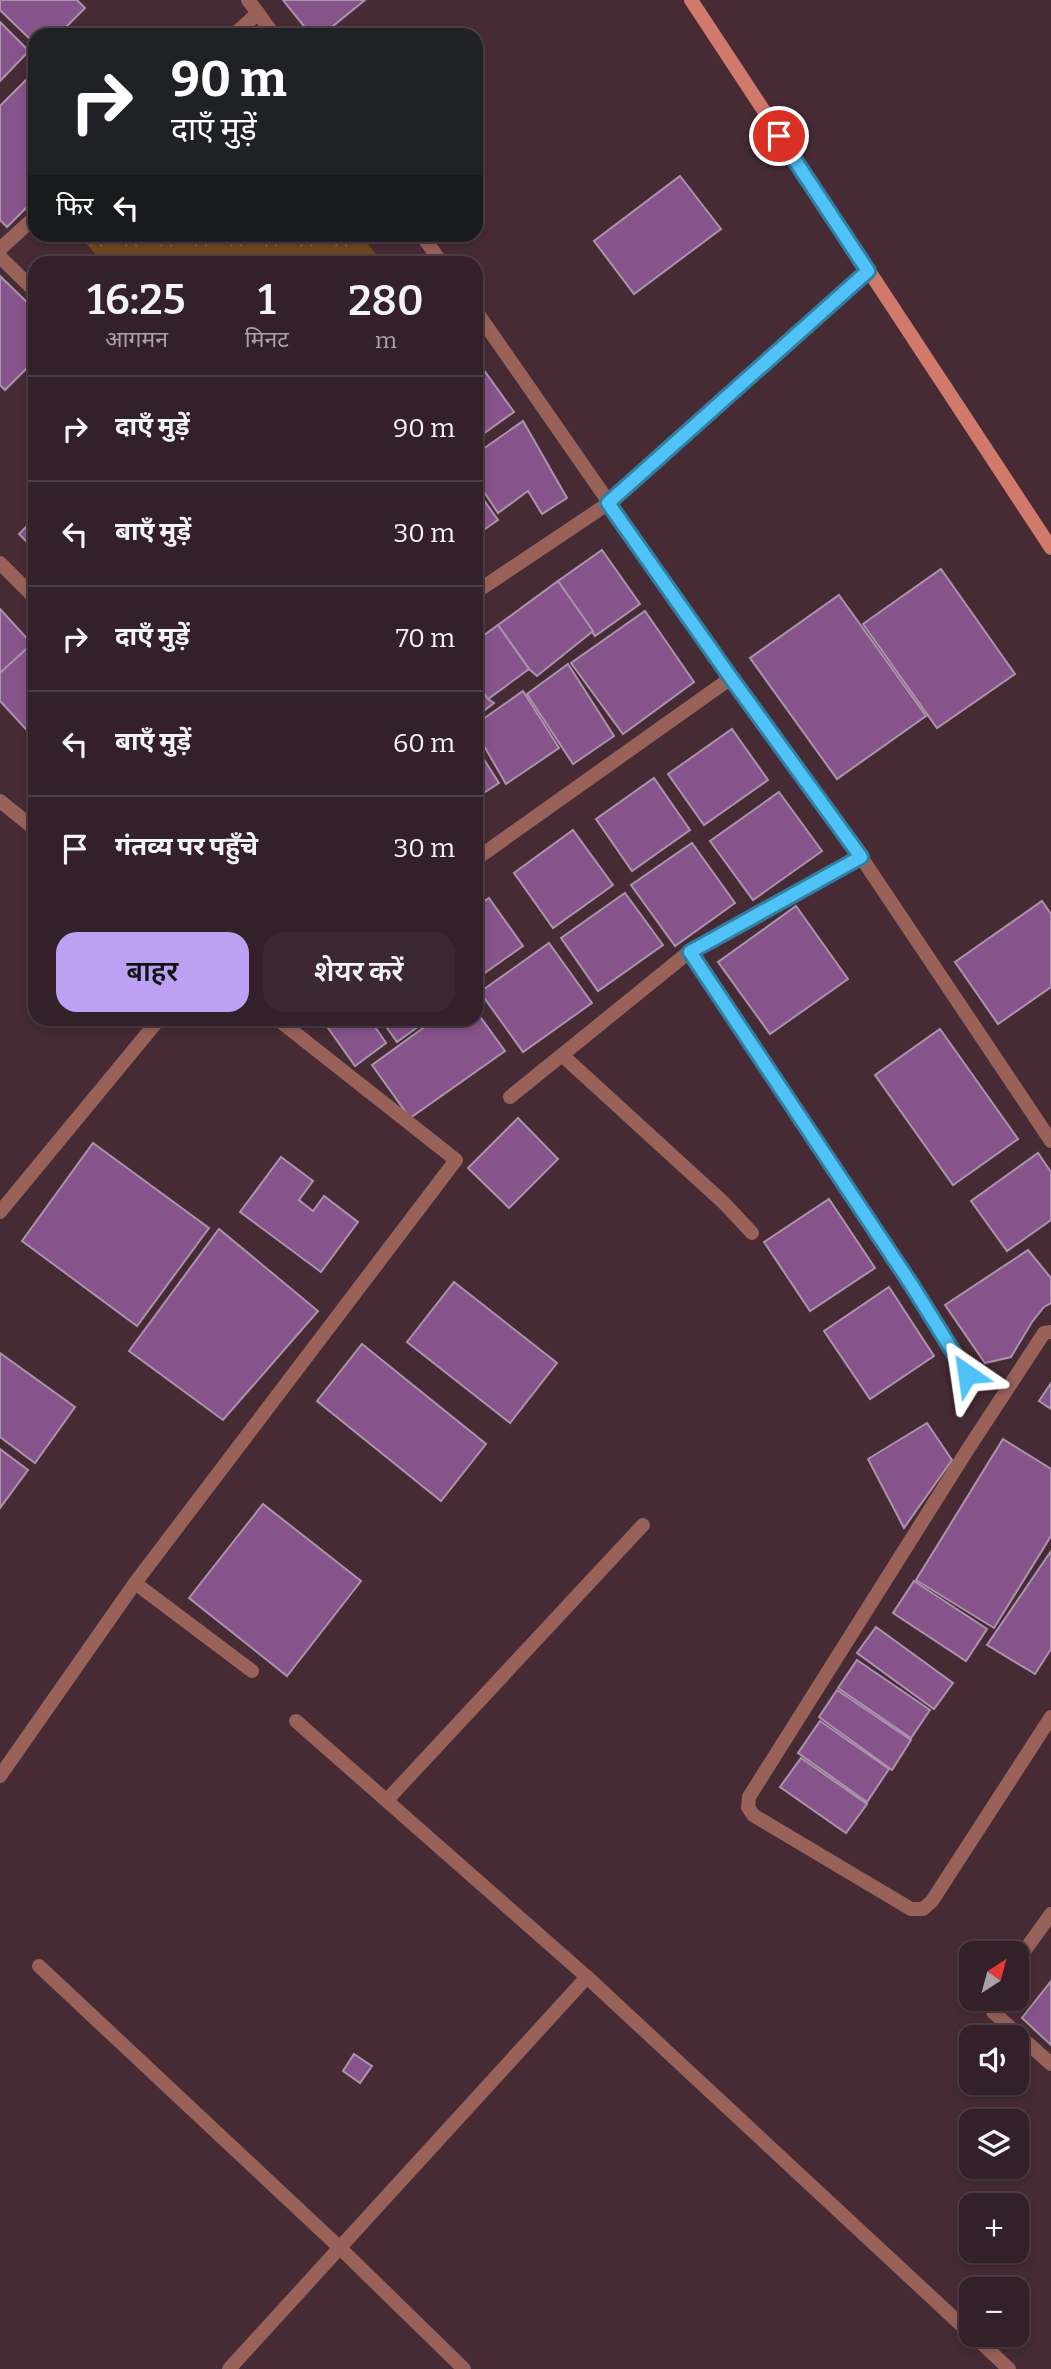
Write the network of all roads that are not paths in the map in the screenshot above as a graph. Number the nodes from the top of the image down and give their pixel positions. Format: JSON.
{"nodes":[{"id":1,"x":247,"y":0,"type":"edge"},
{"id":2,"x":691,"y":0,"type":"edge"},
{"id":3,"x":258,"y":13,"type":"junction"},
{"id":4,"x":242,"y":28,"type":"edge"},
{"id":5,"x":269,"y":28,"type":"edge"},
{"id":6,"x":28,"y":223,"type":"edge"},
{"id":7,"x":0,"y":249,"type":"edge"},
{"id":8,"x":0,"y":257,"type":"edge"},
{"id":9,"x":868,"y":271,"type":"junction"},
{"id":10,"x":28,"y":283,"type":"edge"},
{"id":11,"x":483,"y":321,"type":"edge"},
{"id":12,"x":608,"y":503,"type":"junction"},
{"id":13,"x":1051,"y":548,"type":"edge"},
{"id":14,"x":0,"y":563,"type":"edge"},
{"id":15,"x":483,"y":587,"type":"edge"},
{"id":16,"x":28,"y":591,"type":"edge"},
{"id":17,"x":731,"y":678,"type":"junction"},
{"id":18,"x":0,"y":802,"type":"edge"},
{"id":19,"x":28,"y":824,"type":"edge"},
{"id":20,"x":483,"y":854,"type":"edge"},
{"id":21,"x":861,"y":857,"type":"junction"},
{"id":22,"x":690,"y":952,"type":"junction"},
{"id":23,"x":153,"y":1026,"type":"edge"},
{"id":24,"x":286,"y":1026,"type":"edge"},
{"id":25,"x":562,"y":1055,"type":"junction"},
{"id":26,"x":510,"y":1097,"type":"dead end"},
{"id":27,"x":1051,"y":1140,"type":"edge"},
{"id":28,"x":0,"y":1212,"type":"edge"},
{"id":29,"x":751,"y":1233,"type":"dead end"},
{"id":30,"x":1051,"y":1332,"type":"edge"},
{"id":31,"x":967,"y":1374,"type":"dead end"},
{"id":32,"x":643,"y":1525,"type":"dead end"},
{"id":33,"x":135,"y":1583,"type":"junction"},
{"id":34,"x":252,"y":1671,"type":"dead end"},
{"id":35,"x":1051,"y":1717,"type":"edge"},
{"id":36,"x":296,"y":1721,"type":"dead end"},
{"id":37,"x":0,"y":1776,"type":"edge"},
{"id":38,"x":387,"y":1800,"type":"junction"},
{"id":39,"x":1051,"y":1914,"type":"edge"},
{"id":40,"x":1029,"y":1944,"type":"edge"},
{"id":41,"x":39,"y":1966,"type":"dead end"},
{"id":42,"x":587,"y":1977,"type":"junction"},
{"id":43,"x":994,"y":2011,"type":"edge"},
{"id":44,"x":1051,"y":2064,"type":"edge"},
{"id":45,"x":339,"y":2247,"type":"junction"},
{"id":46,"x":959,"y":2322,"type":"edge"},
{"id":47,"x":986,"y":2347,"type":"edge"},
{"id":48,"x":229,"y":2369,"type":"edge"},
{"id":49,"x":464,"y":2369,"type":"edge"},
{"id":50,"x":1009,"y":2369,"type":"edge"}],
"edges":[{"from":1,"to":3,"type":"street"},
{"from":2,"to":9,"type":"street"},
{"from":3,"to":4,"type":"street"},
{"from":3,"to":5,"type":"street"},
{"from":6,"to":7,"type":"street"},
{"from":8,"to":10,"type":"street"},
{"from":9,"to":12,"type":"street"},
{"from":9,"to":13,"type":"street"},
{"from":11,"to":12,"type":"street"},
{"from":12,"to":15,"type":"street"},
{"from":12,"to":17,"type":"street"},
{"from":14,"to":16,"type":"street"},
{"from":17,"to":20,"type":"street"},
{"from":17,"to":21,"type":"street"},
{"from":18,"to":19,"type":"street"},
{"from":21,"to":22,"type":"street"},
{"from":21,"to":27,"type":"street"},
{"from":22,"to":25,"type":"street"},
{"from":22,"to":31,"type":"street"},
{"from":23,"to":28,"type":"street"},
{"from":24,"to":33,"type":"street"},
{"from":25,"to":26,"type":"street"},
{"from":25,"to":29,"type":"street"},
{"from":30,"to":35,"type":"street"},
{"from":32,"to":38,"type":"street"},
{"from":33,"to":34,"type":"street"},
{"from":33,"to":37,"type":"street"},
{"from":36,"to":38,"type":"street"},
{"from":38,"to":42,"type":"street"},
{"from":39,"to":40,"type":"street"},
{"from":41,"to":45,"type":"street"},
{"from":42,"to":45,"type":"street"},
{"from":42,"to":46,"type":"street"},
{"from":43,"to":44,"type":"street"},
{"from":45,"to":48,"type":"street"},
{"from":45,"to":49,"type":"street"},
{"from":47,"to":50,"type":"street"}]}
